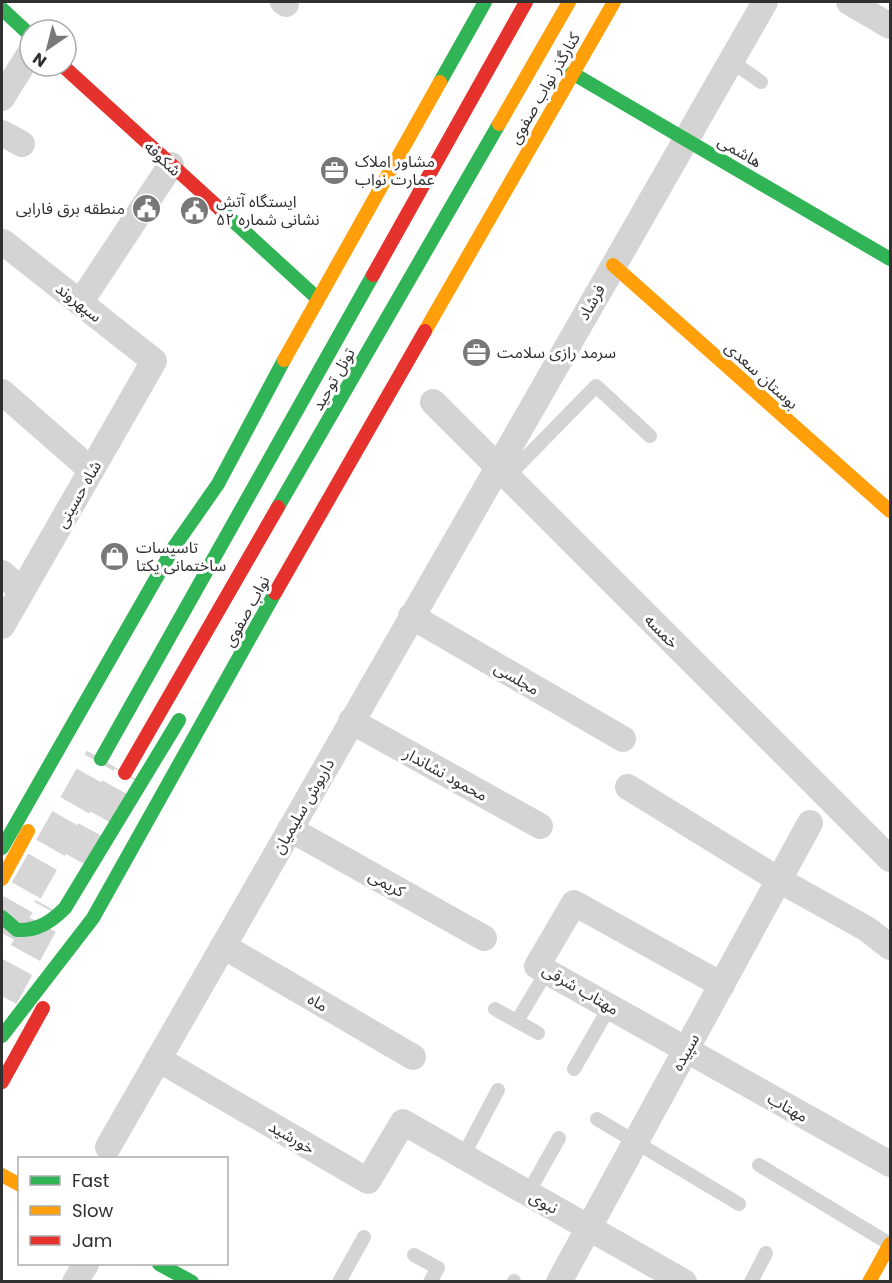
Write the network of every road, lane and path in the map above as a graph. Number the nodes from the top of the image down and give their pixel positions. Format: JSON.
{"nodes":[{"id":1,"x":485,"y":2,"type":"edge"},
{"id":2,"x":526,"y":2,"type":"edge"},
{"id":3,"x":569,"y":2,"type":"edge"},
{"id":4,"x":614,"y":2,"type":"edge"},
{"id":5,"x":765,"y":2,"type":"edge"},
{"id":6,"x":857,"y":3,"type":"edge"},
{"id":7,"x":2,"y":9,"type":"edge"},
{"id":8,"x":18,"y":24,"type":"edge"},
{"id":9,"x":891,"y":26,"type":"edge"},
{"id":10,"x":731,"y":61,"type":"junction"},
{"id":11,"x":18,"y":72,"type":"edge"},
{"id":12,"x":572,"y":73,"type":"junction"},
{"id":13,"x":76,"y":78,"type":"edge"},
{"id":14,"x":761,"y":82,"type":"dead end"},
{"id":15,"x":2,"y":98,"type":"edge"},
{"id":16,"x":686,"y":138,"type":"junction"},
{"id":17,"x":171,"y":165,"type":"junction"},
{"id":18,"x":504,"y":190,"type":"joint"},
{"id":19,"x":3,"y":242,"type":"dead end"},
{"id":20,"x":891,"y":259,"type":"edge"},
{"id":21,"x":613,"y":265,"type":"junction"},
{"id":22,"x":317,"y":298,"type":"junction"},
{"id":23,"x":80,"y":303,"type":"junction"},
{"id":24,"x":154,"y":361,"type":"joint"},
{"id":25,"x":2,"y":392,"type":"edge"},
{"id":26,"x":434,"y":402,"type":"dead end"},
{"id":27,"x":650,"y":436,"type":"dead end"},
{"id":28,"x":91,"y":470,"type":"junction"},
{"id":29,"x":503,"y":471,"type":"junction"},
{"id":30,"x":218,"y":484,"type":"junction"},
{"id":31,"x":891,"y":511,"type":"edge"},
{"id":32,"x":184,"y":558,"type":"dead end"},
{"id":33,"x":2,"y":573,"type":"edge"},
{"id":34,"x":22,"y":591,"type":"junction"},
{"id":35,"x":274,"y":594,"type":"junction"},
{"id":36,"x":411,"y":616,"type":"junction"},
{"id":37,"x":2,"y":626,"type":"edge"},
{"id":38,"x":239,"y":629,"type":"dead end"},
{"id":39,"x":186,"y":708,"type":"dead end"},
{"id":40,"x":351,"y":722,"type":"junction"},
{"id":41,"x":623,"y":739,"type":"dead end"},
{"id":42,"x":101,"y":759,"type":"tunnel mouth"},
{"id":43,"x":125,"y":773,"type":"tunnel mouth"},
{"id":44,"x":628,"y":787,"type":"dead end"},
{"id":45,"x":45,"y":803,"type":"dead end"},
{"id":46,"x":810,"y":823,"type":"dead end"},
{"id":47,"x":540,"y":826,"type":"dead end"},
{"id":48,"x":290,"y":829,"type":"junction"},
{"id":49,"x":2,"y":848,"type":"edge"},
{"id":50,"x":891,"y":860,"type":"edge"},
{"id":51,"x":2,"y":879,"type":"edge"},
{"id":52,"x":779,"y":880,"type":"junction"},
{"id":53,"x":2,"y":917,"type":"edge"},
{"id":54,"x":484,"y":938,"type":"dead end"},
{"id":55,"x":223,"y":946,"type":"junction"},
{"id":56,"x":891,"y":947,"type":"edge"},
{"id":57,"x":58,"y":963,"type":"junction"},
{"id":58,"x":547,"y":971,"type":"junction"},
{"id":59,"x":722,"y":984,"type":"junction"},
{"id":60,"x":610,"y":1006,"type":"junction"},
{"id":61,"x":495,"y":1009,"type":"dead end"},
{"id":62,"x":516,"y":1021,"type":"junction"},
{"id":63,"x":538,"y":1033,"type":"dead end"},
{"id":64,"x":2,"y":1036,"type":"edge"},
{"id":65,"x":686,"y":1049,"type":"junction"},
{"id":66,"x":413,"y":1057,"type":"dead end"},
{"id":67,"x":158,"y":1059,"type":"junction"},
{"id":68,"x":574,"y":1069,"type":"dead end"},
{"id":69,"x":2,"y":1082,"type":"edge"},
{"id":70,"x":498,"y":1090,"type":"dead end"},
{"id":71,"x":597,"y":1119,"type":"dead end"},
{"id":72,"x":403,"y":1122,"type":"joint"},
{"id":73,"x":559,"y":1138,"type":"dead end"},
{"id":74,"x":635,"y":1142,"type":"junction"},
{"id":75,"x":108,"y":1147,"type":"dead end"},
{"id":76,"x":463,"y":1156,"type":"junction"},
{"id":77,"x":891,"y":1164,"type":"edge"},
{"id":78,"x":759,"y":1165,"type":"dead end"},
{"id":79,"x":2,"y":1175,"type":"edge"},
{"id":80,"x":18,"y":1184,"type":"edge"},
{"id":81,"x":528,"y":1193,"type":"junction"},
{"id":82,"x":739,"y":1204,"type":"dead end"},
{"id":83,"x":588,"y":1227,"type":"junction"},
{"id":84,"x":364,"y":1237,"type":"dead end"},
{"id":85,"x":890,"y":1244,"type":"edge"},
{"id":86,"x":766,"y":1253,"type":"dead end"},
{"id":87,"x":414,"y":1255,"type":"dead end"},
{"id":88,"x":85,"y":1265,"type":"edge"},
{"id":89,"x":163,"y":1265,"type":"edge"},
{"id":90,"x":75,"y":1281,"type":"edge"},
{"id":91,"x":192,"y":1281,"type":"edge"},
{"id":92,"x":339,"y":1281,"type":"edge"},
{"id":93,"x":430,"y":1281,"type":"edge"},
{"id":94,"x":559,"y":1281,"type":"edge"},
{"id":95,"x":684,"y":1281,"type":"edge"},
{"id":96,"x":751,"y":1281,"type":"edge"},
{"id":97,"x":869,"y":1281,"type":"edge"}],
"edges":[{"from":1,"to":22,"type":"main road"},
{"from":2,"to":42,"type":"main road","name":"تونل توحید"},
{"from":3,"to":43,"type":"main road","name":"تونل توحید"},
{"from":4,"to":12,"type":"main road","name":"کنارگذر نواب صفوی"},
{"from":5,"to":10,"type":"street","name":"فرشاد"},
{"from":6,"to":9,"type":"street"},
{"from":7,"to":8,"type":"main road"},
{"from":10,"to":14,"type":"lane"},
{"from":10,"to":16,"type":"street","name":"فرشاد"},
{"from":11,"to":15,"type":"street"},
{"from":12,"to":16,"type":"main road","name":"هاشمی"},
{"from":12,"to":18,"type":"main road","name":"کنارگذر نواب صفوی"},
{"from":13,"to":17,"type":"main road","name":"شکوفه"},
{"from":16,"to":20,"type":"main road","name":"هاشمی"},
{"from":16,"to":21,"type":"street","name":"فرشاد"},
{"from":17,"to":22,"type":"main road","name":"شکوفه"},
{"from":17,"to":23,"type":"street"},
{"from":18,"to":35,"type":"main road","name":"نواب صفوی"},
{"from":19,"to":23,"type":"street","name":"سپهروند"},
{"from":21,"to":29,"type":"street","name":"فرشاد"},
{"from":21,"to":31,"type":"main road","name":"بوستان سعدی"},
{"from":22,"to":30,"type":"main road"},
{"from":23,"to":24,"type":"street","name":"سپهروند"},
{"from":24,"to":28,"type":"street","name":"شاه حسینی"},
{"from":25,"to":28,"type":"street"},
{"from":26,"to":29,"type":"street","name":"خمسه"},
{"from":27,"to":29,"type":"lane"},
{"from":28,"to":34,"type":"street","name":"شاه حسینی"},
{"from":29,"to":36,"type":"street","name":"داریوش سلیمیان"},
{"from":29,"to":50,"type":"street","name":"خمسه"},
{"from":30,"to":32,"type":"main road"},
{"from":30,"to":49,"type":"main road"},
{"from":33,"to":34,"type":"street"},
{"from":34,"to":37,"type":"street","name":"شاه حسینی"},
{"from":35,"to":38,"type":"main road"},
{"from":35,"to":57,"type":"main road","name":"نواب صفوی"},
{"from":36,"to":40,"type":"street","name":"داریوش سلیمیان"},
{"from":36,"to":41,"type":"street","name":"مجلسی"},
{"from":39,"to":53,"type":"main road"},
{"from":40,"to":47,"type":"street","name":"محمود نشاندار"},
{"from":40,"to":48,"type":"street","name":"داریوش سلیمیان"},
{"from":44,"to":52,"type":"street"},
{"from":45,"to":51,"type":"main road"},
{"from":46,"to":52,"type":"street","name":"سپیده"},
{"from":48,"to":54,"type":"street","name":"کریمی"},
{"from":48,"to":55,"type":"street","name":"داریوش سلیمیان"},
{"from":52,"to":56,"type":"street"},
{"from":52,"to":59,"type":"street","name":"سپیده"},
{"from":55,"to":66,"type":"street","name":"ماه"},
{"from":55,"to":67,"type":"street","name":"داریوش سلیمیان"},
{"from":57,"to":64,"type":"main road","name":"نواب صفوی"},
{"from":57,"to":69,"type":"main road"},
{"from":58,"to":59,"type":"street","name":"مهتاب شرقی"},
{"from":58,"to":60,"type":"street","name":"مهتاب شرقی"},
{"from":58,"to":62,"type":"lane"},
{"from":59,"to":65,"type":"street","name":"سپیده"},
{"from":60,"to":65,"type":"street","name":"مهتاب شرقی"},
{"from":60,"to":68,"type":"lane"},
{"from":61,"to":62,"type":"lane"},
{"from":62,"to":63,"type":"lane"},
{"from":65,"to":74,"type":"street","name":"سپیده"},
{"from":65,"to":77,"type":"street","name":"مهتاب"},
{"from":67,"to":72,"type":"street","name":"خورشید"},
{"from":67,"to":75,"type":"street","name":"داریوش سلیمیان"},
{"from":70,"to":76,"type":"lane"},
{"from":71,"to":74,"type":"lane"},
{"from":72,"to":76,"type":"street","name":"نبوی"},
{"from":73,"to":81,"type":"lane"},
{"from":74,"to":82,"type":"lane"},
{"from":74,"to":83,"type":"street","name":"سپیده"},
{"from":76,"to":81,"type":"street","name":"نبوی"},
{"from":78,"to":85,"type":"lane"},
{"from":79,"to":80,"type":"main road"},
{"from":81,"to":83,"type":"street","name":"نبوی"},
{"from":83,"to":94,"type":"street","name":"سپیده"},
{"from":83,"to":95,"type":"street","name":"نبوی"},
{"from":84,"to":92,"type":"lane"},
{"from":85,"to":97,"type":"main road"},
{"from":86,"to":96,"type":"lane"},
{"from":87,"to":93,"type":"lane"},
{"from":88,"to":90,"type":"street"},
{"from":89,"to":91,"type":"main road"}]}
